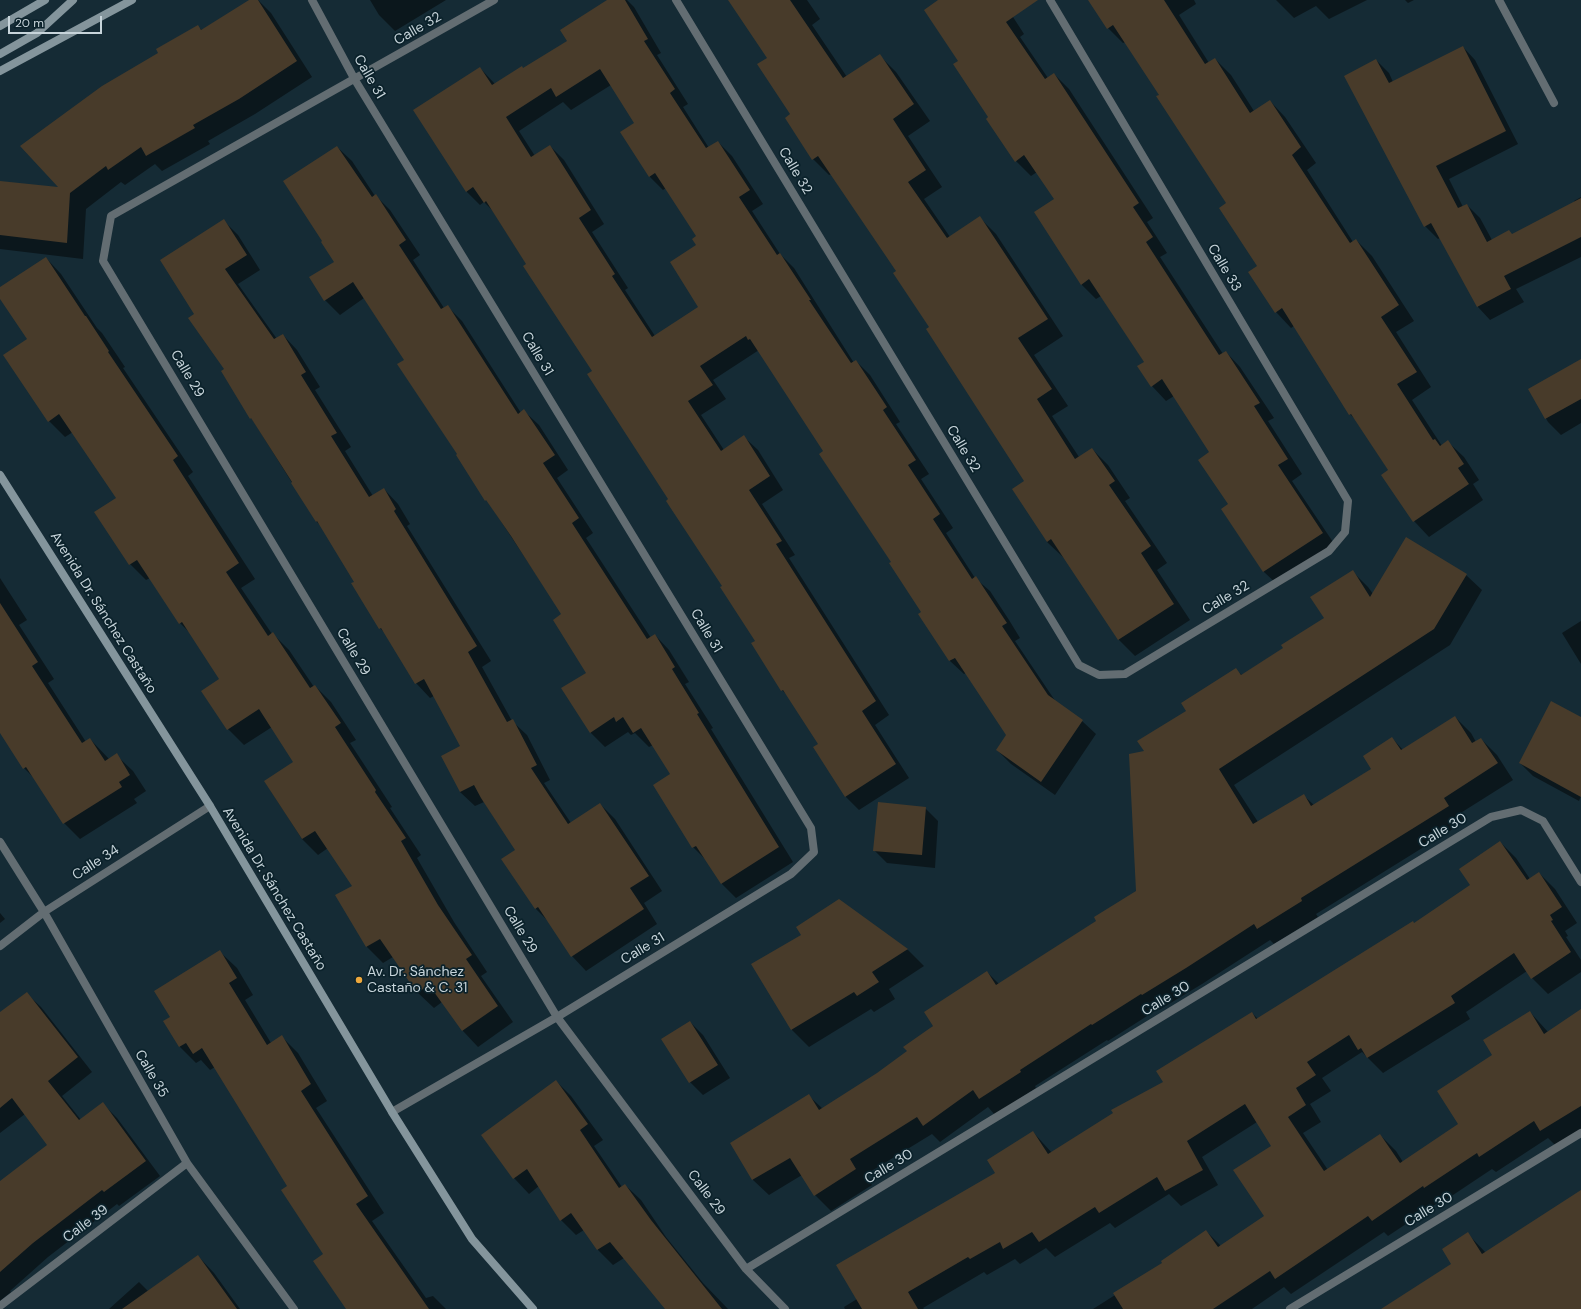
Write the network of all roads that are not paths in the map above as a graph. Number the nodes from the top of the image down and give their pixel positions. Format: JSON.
{"nodes":[{"id":1,"x":45,"y":0,"type":"edge"},
{"id":2,"x":73,"y":0,"type":"edge"},
{"id":3,"x":132,"y":0,"type":"edge"},
{"id":4,"x":312,"y":0,"type":"edge"},
{"id":5,"x":494,"y":0,"type":"edge"},
{"id":6,"x":676,"y":0,"type":"edge"},
{"id":7,"x":1050,"y":0,"type":"edge"},
{"id":8,"x":1499,"y":0,"type":"edge"},
{"id":9,"x":0,"y":26,"type":"edge"},
{"id":10,"x":0,"y":54,"type":"edge"},
{"id":11,"x":0,"y":71,"type":"edge"},
{"id":12,"x":354,"y":80,"type":"junction"},
{"id":13,"x":1554,"y":103,"type":"dead end"},
{"id":14,"x":0,"y":475,"type":"edge"},
{"id":15,"x":1329,"y":551,"type":"joint"},
{"id":16,"x":210,"y":806,"type":"junction"},
{"id":17,"x":0,"y":842,"type":"edge"},
{"id":18,"x":1581,"y":882,"type":"edge"},
{"id":19,"x":44,"y":912,"type":"junction"},
{"id":20,"x":0,"y":946,"type":"edge"},
{"id":21,"x":557,"y":1017,"type":"junction"},
{"id":22,"x":392,"y":1112,"type":"junction"},
{"id":23,"x":1581,"y":1133,"type":"edge"},
{"id":24,"x":187,"y":1163,"type":"junction"},
{"id":25,"x":746,"y":1269,"type":"junction"},
{"id":26,"x":0,"y":1306,"type":"edge"},
{"id":27,"x":294,"y":1309,"type":"edge"},
{"id":28,"x":532,"y":1309,"type":"edge"},
{"id":29,"x":785,"y":1309,"type":"edge"},
{"id":30,"x":1290,"y":1309,"type":"edge"}],
"edges":[{"from":1,"to":9,"type":"street"},
{"from":2,"to":10,"type":"street"},
{"from":3,"to":11,"type":"street"},
{"from":4,"to":12,"type":"street","name":"Calle 31"},
{"from":5,"to":12,"type":"street","name":"Calle 32"},
{"from":6,"to":15,"type":"street","name":"Calle 32"},
{"from":7,"to":15,"type":"street","name":"Calle 33"},
{"from":8,"to":13,"type":"street"},
{"from":12,"to":21,"type":"street","name":"Calle 29"},
{"from":12,"to":21,"type":"street","name":"Calle 31"},
{"from":14,"to":16,"type":"street","name":"Avenida Dr. Sánchez Castaño"},
{"from":16,"to":19,"type":"street","name":"Calle 34"},
{"from":16,"to":22,"type":"street","name":"Avenida Dr. Sánchez Castaño"},
{"from":17,"to":19,"type":"street","name":"Calle 35"},
{"from":18,"to":25,"type":"street","name":"Calle 30"},
{"from":19,"to":20,"type":"street","name":"Calle 34"},
{"from":19,"to":24,"type":"street","name":"Calle 35"},
{"from":21,"to":22,"type":"street","name":"Calle 31"},
{"from":21,"to":25,"type":"street","name":"Calle 29"},
{"from":22,"to":28,"type":"street","name":"Avenida Dr. Sánchez Castaño"},
{"from":23,"to":30,"type":"street","name":"Calle 30"},
{"from":24,"to":26,"type":"street","name":"Calle 39"},
{"from":24,"to":27,"type":"street","name":"Calle 35"},
{"from":25,"to":29,"type":"street","name":"Calle 29"}]}
